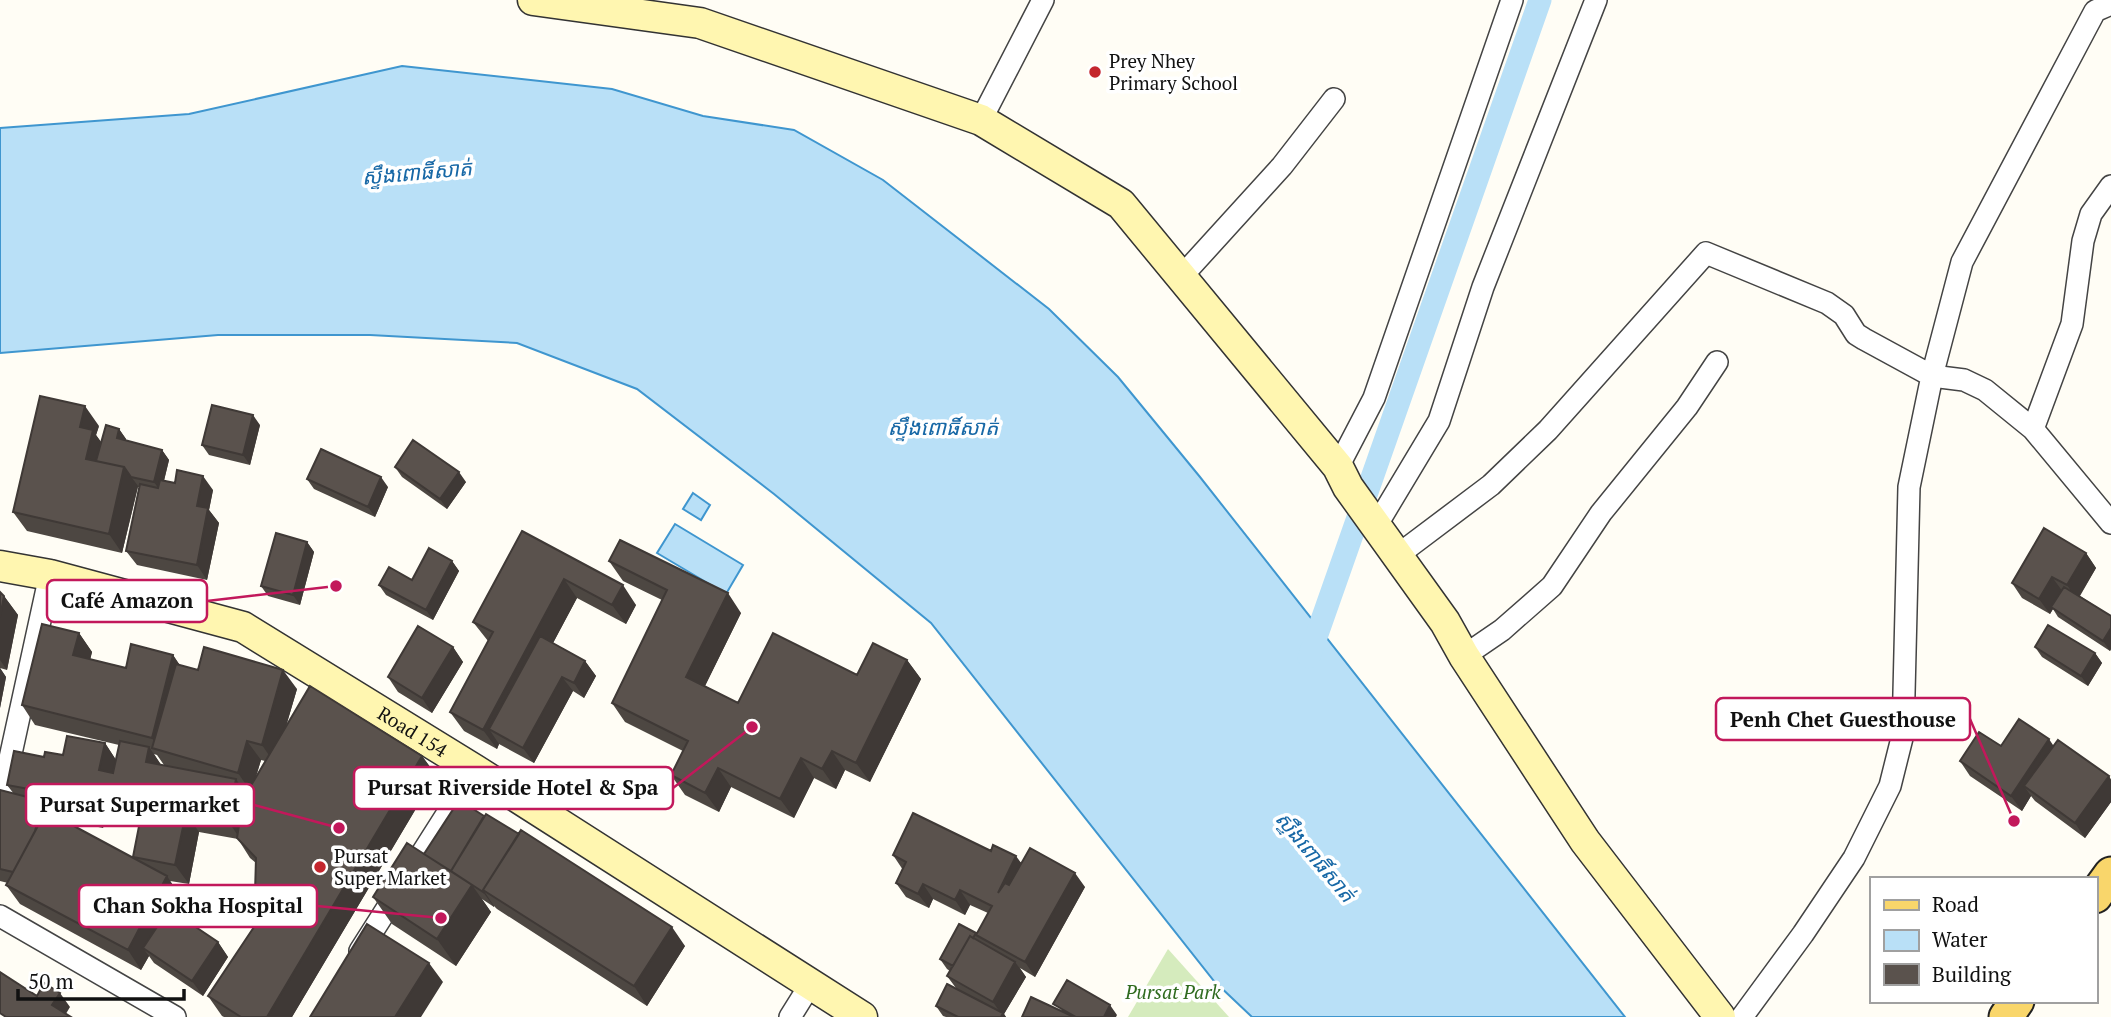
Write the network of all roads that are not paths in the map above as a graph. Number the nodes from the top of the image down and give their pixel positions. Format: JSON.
{"nodes":[{"id":1,"x":533,"y":0,"type":"edge"},
{"id":2,"x":1043,"y":0,"type":"edge"},
{"id":3,"x":1512,"y":0,"type":"edge"},
{"id":4,"x":1596,"y":0,"type":"edge"},
{"id":5,"x":2111,"y":4,"type":"edge"},
{"id":6,"x":604,"y":5,"type":"edge"},
{"id":7,"x":1334,"y":100,"type":"dead end"},
{"id":8,"x":981,"y":120,"type":"junction"},
{"id":9,"x":2111,"y":186,"type":"edge"},
{"id":10,"x":1182,"y":276,"type":"junction"},
{"id":11,"x":1717,"y":362,"type":"dead end"},
{"id":12,"x":1932,"y":376,"type":"junction"},
{"id":13,"x":2034,"y":429,"type":"junction"},
{"id":14,"x":1343,"y":477,"type":"junction"},
{"id":15,"x":1372,"y":520,"type":"junction"},
{"id":16,"x":2111,"y":523,"type":"edge"},
{"id":17,"x":1398,"y":555,"type":"junction"},
{"id":18,"x":0,"y":566,"type":"edge"},
{"id":19,"x":50,"y":575,"type":"junction"},
{"id":20,"x":1464,"y":656,"type":"junction"},
{"id":21,"x":475,"y":770,"type":"junction"},
{"id":22,"x":2,"y":773,"type":"edge"},
{"id":23,"x":0,"y":804,"type":"edge"},
{"id":24,"x":2111,"y":874,"type":"edge"},
{"id":25,"x":2097,"y":893,"type":"edge"},
{"id":26,"x":0,"y":916,"type":"edge"},
{"id":27,"x":347,"y":972,"type":"edge"},
{"id":28,"x":810,"y":985,"type":"junction"},
{"id":29,"x":174,"y":1017,"type":"edge"},
{"id":30,"x":790,"y":1017,"type":"edge"},
{"id":31,"x":862,"y":1017,"type":"edge"},
{"id":32,"x":1720,"y":1017,"type":"edge"},
{"id":33,"x":1742,"y":1017,"type":"edge"}],
"edges":[{"from":1,"to":6,"type":"street"},
{"from":2,"to":8,"type":"street"},
{"from":3,"to":14,"type":"street"},
{"from":4,"to":15,"type":"street"},
{"from":5,"to":12,"type":"street"},
{"from":6,"to":8,"type":"street"},
{"from":7,"to":10,"type":"street"},
{"from":8,"to":10,"type":"street"},
{"from":9,"to":13,"type":"street"},
{"from":10,"to":14,"type":"street"},
{"from":11,"to":20,"type":"street"},
{"from":12,"to":13,"type":"street"},
{"from":12,"to":17,"type":"street"},
{"from":12,"to":33,"type":"street"},
{"from":13,"to":16,"type":"street"},
{"from":14,"to":15,"type":"street"},
{"from":15,"to":17,"type":"street"},
{"from":17,"to":20,"type":"street"},
{"from":18,"to":19,"type":"street","name":"Road 154"},
{"from":19,"to":21,"type":"street","name":"Road 154"},
{"from":19,"to":22,"type":"street"},
{"from":20,"to":32,"type":"street"},
{"from":21,"to":27,"type":"street"},
{"from":21,"to":28,"type":"street","name":"Road 154"},
{"from":22,"to":23,"type":"street"},
{"from":24,"to":25,"type":"main road"},
{"from":26,"to":29,"type":"street"},
{"from":28,"to":30,"type":"street"},
{"from":28,"to":31,"type":"street","name":"Road 154"}]}
